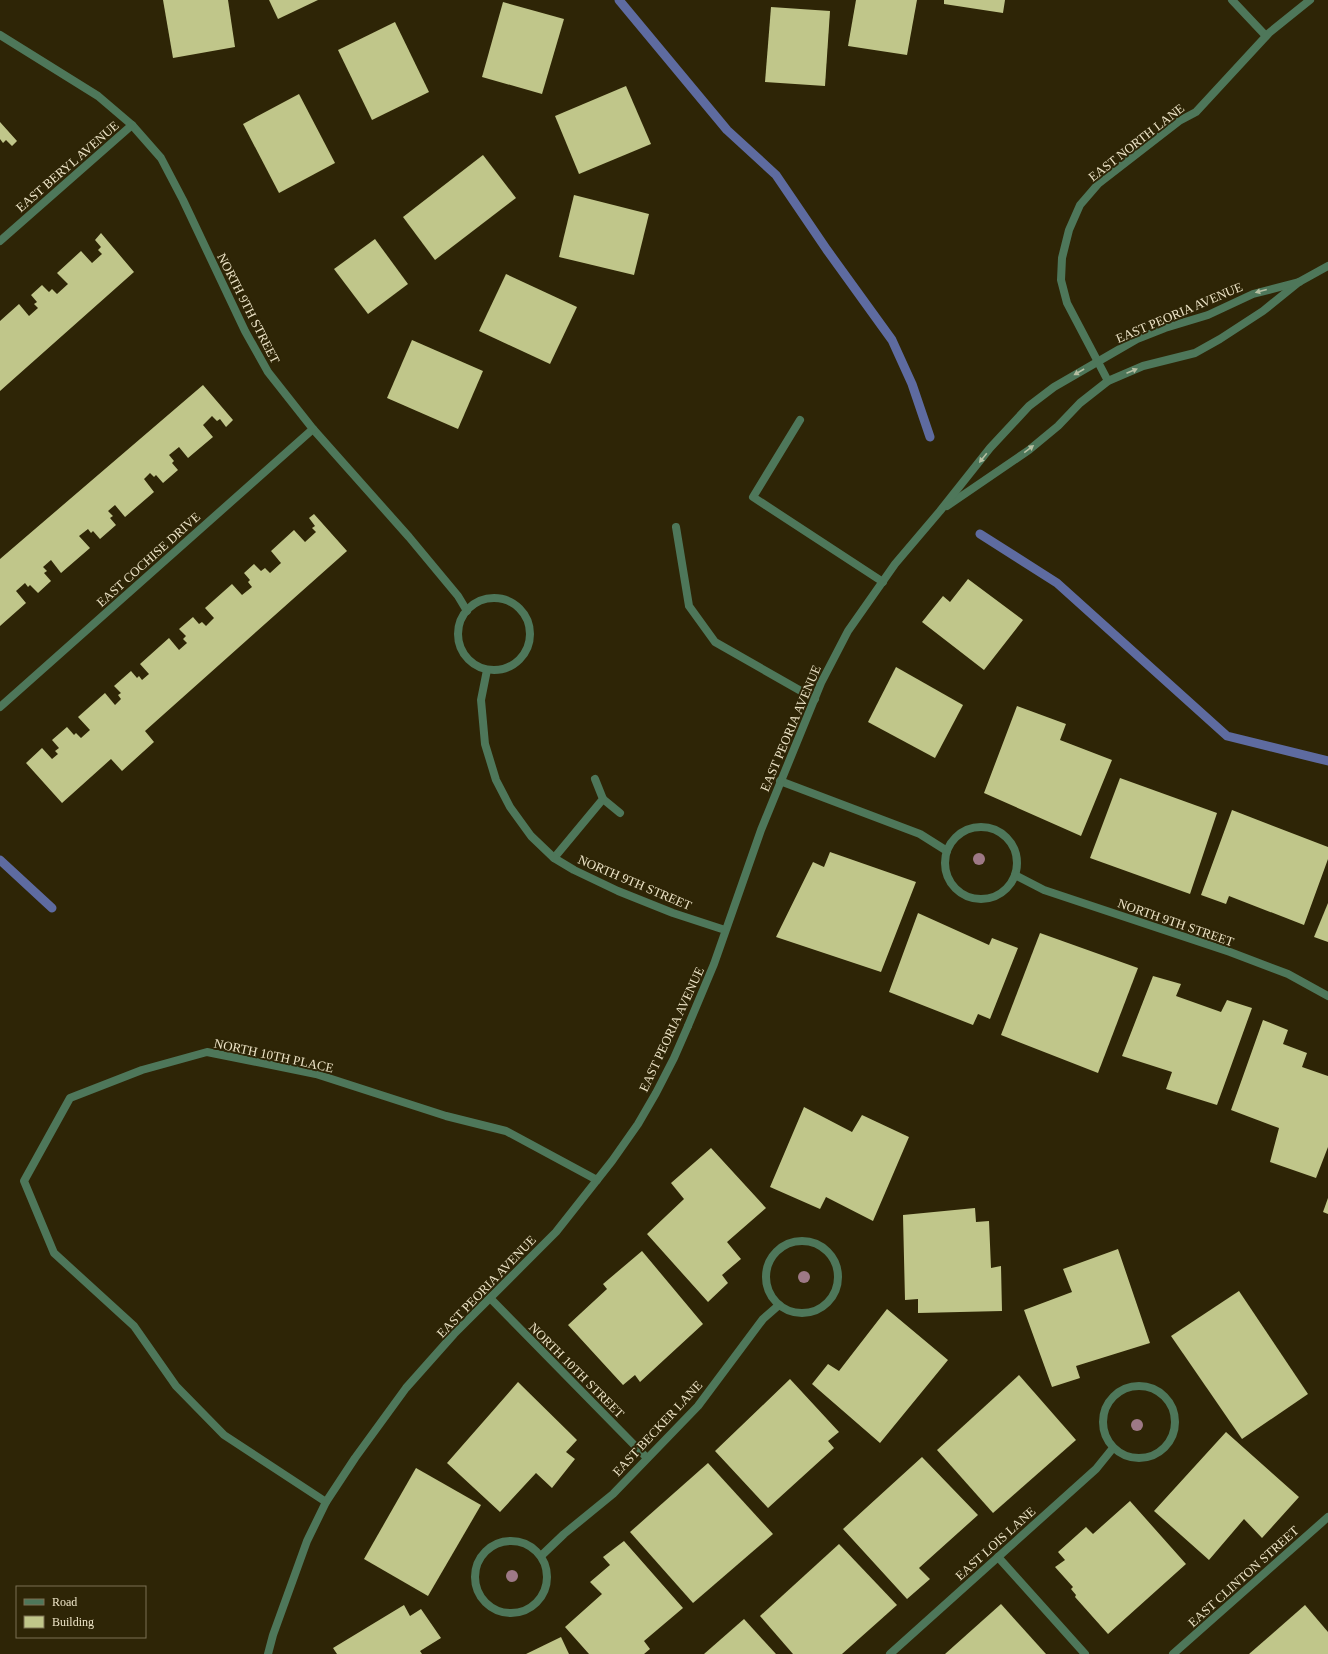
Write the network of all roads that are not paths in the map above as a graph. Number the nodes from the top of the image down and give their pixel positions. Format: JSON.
{"nodes":[{"id":1,"x":1232,"y":0,"type":"edge"},
{"id":2,"x":1310,"y":0,"type":"edge"},
{"id":3,"x":0,"y":35,"type":"edge"},
{"id":4,"x":1266,"y":36,"type":"junction"},
{"id":5,"x":132,"y":125,"type":"junction"},
{"id":6,"x":0,"y":241,"type":"edge"},
{"id":7,"x":1328,"y":266,"type":"edge"},
{"id":8,"x":1299,"y":282,"type":"junction"},
{"id":9,"x":1097,"y":361,"type":"junction"},
{"id":10,"x":1108,"y":381,"type":"junction"},
{"id":11,"x":800,"y":420,"type":"dead end"},
{"id":12,"x":313,"y":429,"type":"junction"},
{"id":13,"x":940,"y":511,"type":"junction"},
{"id":14,"x":676,"y":527,"type":"dead end"},
{"id":15,"x":883,"y":582,"type":"junction"},
{"id":16,"x":467,"y":611,"type":"junction"},
{"id":17,"x":487,"y":670,"type":"junction"},
{"id":18,"x":815,"y":699,"type":"junction"},
{"id":19,"x":0,"y":707,"type":"edge"},
{"id":20,"x":595,"y":779,"type":"dead end"},
{"id":21,"x":780,"y":781,"type":"junction"},
{"id":22,"x":603,"y":799,"type":"junction"},
{"id":23,"x":620,"y":813,"type":"dead end"},
{"id":24,"x":947,"y":851,"type":"junction"},
{"id":25,"x":554,"y":858,"type":"junction"},
{"id":26,"x":1015,"y":875,"type":"junction"},
{"id":27,"x":725,"y":930,"type":"junction"},
{"id":28,"x":1328,"y":996,"type":"edge"},
{"id":29,"x":597,"y":1180,"type":"junction"},
{"id":30,"x":490,"y":1298,"type":"junction"},
{"id":31,"x":779,"y":1305,"type":"junction"},
{"id":32,"x":1113,"y":1448,"type":"junction"},
{"id":33,"x":648,"y":1458,"type":"junction"},
{"id":34,"x":326,"y":1502,"type":"junction"},
{"id":35,"x":1328,"y":1517,"type":"edge"},
{"id":36,"x":541,"y":1556,"type":"junction"},
{"id":37,"x":998,"y":1557,"type":"junction"},
{"id":38,"x":268,"y":1654,"type":"edge"},
{"id":39,"x":890,"y":1654,"type":"edge"},
{"id":40,"x":1085,"y":1654,"type":"edge"},
{"id":41,"x":1174,"y":1654,"type":"edge"}],
"edges":[{"from":1,"to":4,"type":"street"},
{"from":2,"to":4,"type":"street","name":"EAST NORTH LANE"},
{"from":3,"to":5,"type":"street","name":"NORTH 9TH STREET"},
{"from":4,"to":9,"type":"street","name":"EAST NORTH LANE"},
{"from":5,"to":6,"type":"street","name":"EAST BERYL AVENUE"},
{"from":5,"to":12,"type":"street","name":"NORTH 9TH STREET"},
{"from":7,"to":8,"type":"street","name":"EAST PEORIA AVENUE"},
{"from":8,"to":9,"type":"street","name":"EAST PEORIA AVENUE","one_way":true},
{"from":10,"to":8,"type":"street","name":"EAST PEORIA AVENUE","one_way":true},
{"from":9,"to":10,"type":"street","name":"EAST NORTH LANE"},
{"from":9,"to":13,"type":"street","name":"EAST PEORIA AVENUE","one_way":true},
{"from":13,"to":10,"type":"street","name":"EAST PEORIA AVENUE","one_way":true},
{"from":11,"to":15,"type":"street"},
{"from":12,"to":16,"type":"street","name":"NORTH 9TH STREET"},
{"from":12,"to":19,"type":"street","name":"EAST COCHISE DRIVE"},
{"from":13,"to":15,"type":"street","name":"EAST PEORIA AVENUE"},
{"from":14,"to":18,"type":"street"},
{"from":15,"to":18,"type":"street","name":"EAST PEORIA AVENUE"},
{"from":16,"to":17,"type":"street"},
{"from":16,"to":17,"type":"street"},
{"from":17,"to":25,"type":"street","name":"NORTH 9TH STREET"},
{"from":18,"to":21,"type":"street","name":"EAST PEORIA AVENUE"},
{"from":20,"to":22,"type":"street"},
{"from":21,"to":24,"type":"street"},
{"from":21,"to":27,"type":"street","name":"EAST PEORIA AVENUE"},
{"from":22,"to":23,"type":"street"},
{"from":22,"to":25,"type":"street"},
{"from":24,"to":26,"type":"street"},
{"from":24,"to":26,"type":"street"},
{"from":25,"to":27,"type":"street","name":"NORTH 9TH STREET"},
{"from":26,"to":28,"type":"street","name":"NORTH 9TH STREET"},
{"from":27,"to":29,"type":"street","name":"EAST PEORIA AVENUE"},
{"from":29,"to":30,"type":"street","name":"EAST PEORIA AVENUE"},
{"from":29,"to":34,"type":"street","name":"NORTH 10TH PLACE"},
{"from":30,"to":33,"type":"street","name":"NORTH 10TH STREET"},
{"from":30,"to":34,"type":"street","name":"EAST PEORIA AVENUE"},
{"from":31,"to":31,"type":"street"},
{"from":31,"to":33,"type":"street","name":"EAST BECKER LANE"},
{"from":32,"to":32,"type":"street"},
{"from":32,"to":37,"type":"street","name":"EAST LOIS LANE"},
{"from":33,"to":36,"type":"street","name":"EAST BECKER LANE"},
{"from":34,"to":38,"type":"street","name":"EAST PEORIA AVENUE"},
{"from":35,"to":41,"type":"street","name":"EAST CLINTON STREET"},
{"from":36,"to":36,"type":"street"},
{"from":37,"to":39,"type":"street","name":"EAST LOIS LANE"},
{"from":37,"to":40,"type":"street"}]}
